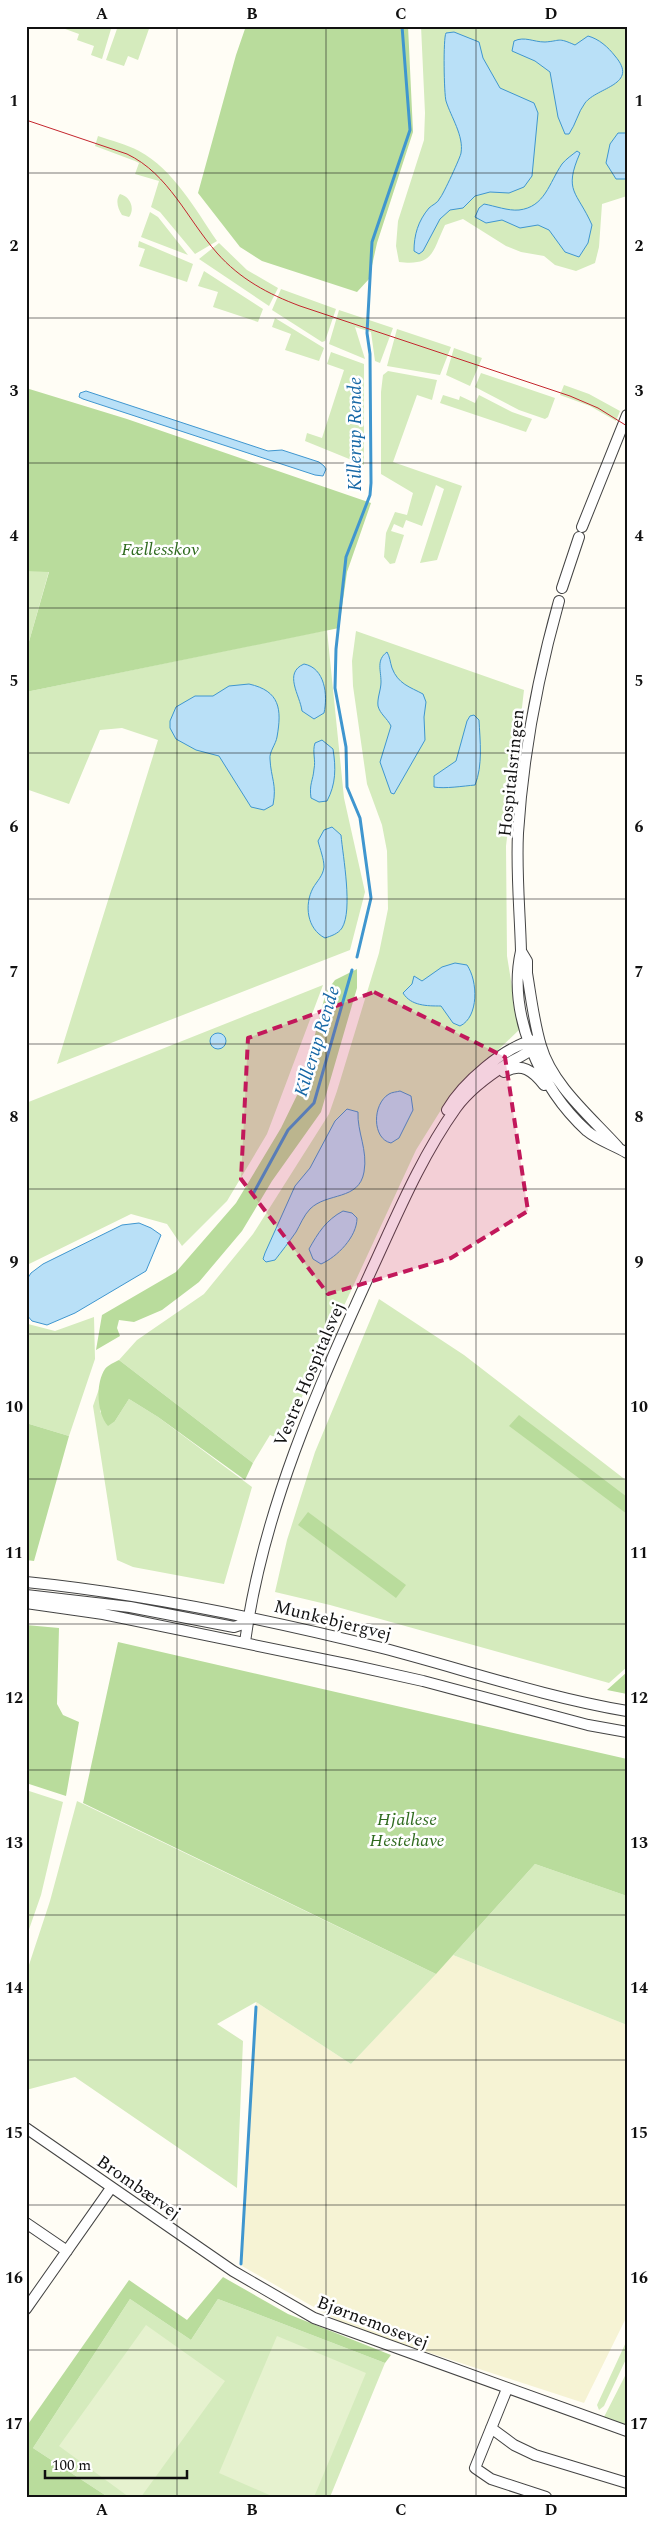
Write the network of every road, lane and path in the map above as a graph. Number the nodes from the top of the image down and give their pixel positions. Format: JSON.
{"nodes":[{"id":1,"x":627,"y":414,"type":"edge"},
{"id":2,"x":582,"y":526,"type":"dead end"},
{"id":3,"x":579,"y":538,"type":"dead end"},
{"id":4,"x":562,"y":588,"type":"dead end"},
{"id":5,"x":559,"y":601,"type":"dead end"},
{"id":6,"x":534,"y":1044,"type":"junction"},
{"id":7,"x":563,"y":1104,"type":"junction"},
{"id":8,"x":440,"y":1132,"type":"junction"},
{"id":9,"x":623,"y":1151,"type":"edge"},
{"id":10,"x":26,"y":1582,"type":"edge"},
{"id":11,"x":26,"y":1595,"type":"edge"},
{"id":12,"x":26,"y":1603,"type":"edge"},
{"id":13,"x":248,"y":1616,"type":"junction"},
{"id":14,"x":245,"y":1642,"type":"junction"},
{"id":15,"x":627,"y":1711,"type":"edge"},
{"id":16,"x":627,"y":1732,"type":"edge"},
{"id":17,"x":26,"y":2128,"type":"edge"},
{"id":18,"x":111,"y":2188,"type":"junction"},
{"id":19,"x":26,"y":2222,"type":"edge"},
{"id":20,"x":67,"y":2251,"type":"junction"},
{"id":21,"x":233,"y":2271,"type":"joint"},
{"id":22,"x":26,"y":2309,"type":"edge"},
{"id":23,"x":508,"y":2389,"type":"junction"},
{"id":24,"x":491,"y":2428,"type":"junction"},
{"id":25,"x":627,"y":2431,"type":"edge"},
{"id":26,"x":627,"y":2483,"type":"edge"},
{"id":27,"x":546,"y":2497,"type":"edge"}],
"edges":[{"from":1,"to":2,"type":"street"},
{"from":3,"to":4,"type":"street"},
{"from":5,"to":6,"type":"street","name":"Hospitalsringen"},
{"from":6,"to":7,"type":"street","name":"Hospitalsringen"},
{"from":6,"to":8,"type":"street","name":"Vestre Hospitalsvej"},
{"from":6,"to":9,"type":"street","name":"Hospitalsringen"},
{"from":7,"to":8,"type":"street"},
{"from":7,"to":9,"type":"street","name":"Hospitalsringen"},
{"from":8,"to":13,"type":"street","name":"Vestre Hospitalsvej"},
{"from":10,"to":13,"type":"street","name":"Munkebjergvej"},
{"from":11,"to":13,"type":"street"},
{"from":12,"to":14,"type":"street"},
{"from":13,"to":14,"type":"street","name":"Vestre Hospitalsvej"},
{"from":13,"to":15,"type":"street","name":"Munkebjergvej"},
{"from":14,"to":16,"type":"street"},
{"from":17,"to":18,"type":"street","name":"Brombærvej"},
{"from":18,"to":20,"type":"street"},
{"from":18,"to":21,"type":"street","name":"Brombærvej"},
{"from":19,"to":20,"type":"street"},
{"from":20,"to":22,"type":"street"},
{"from":21,"to":23,"type":"street","name":"Bjørnemosevej"},
{"from":23,"to":24,"type":"street"},
{"from":23,"to":25,"type":"street","name":"Bjørnemosevej"},
{"from":24,"to":26,"type":"street"},
{"from":24,"to":27,"type":"street"}]}
